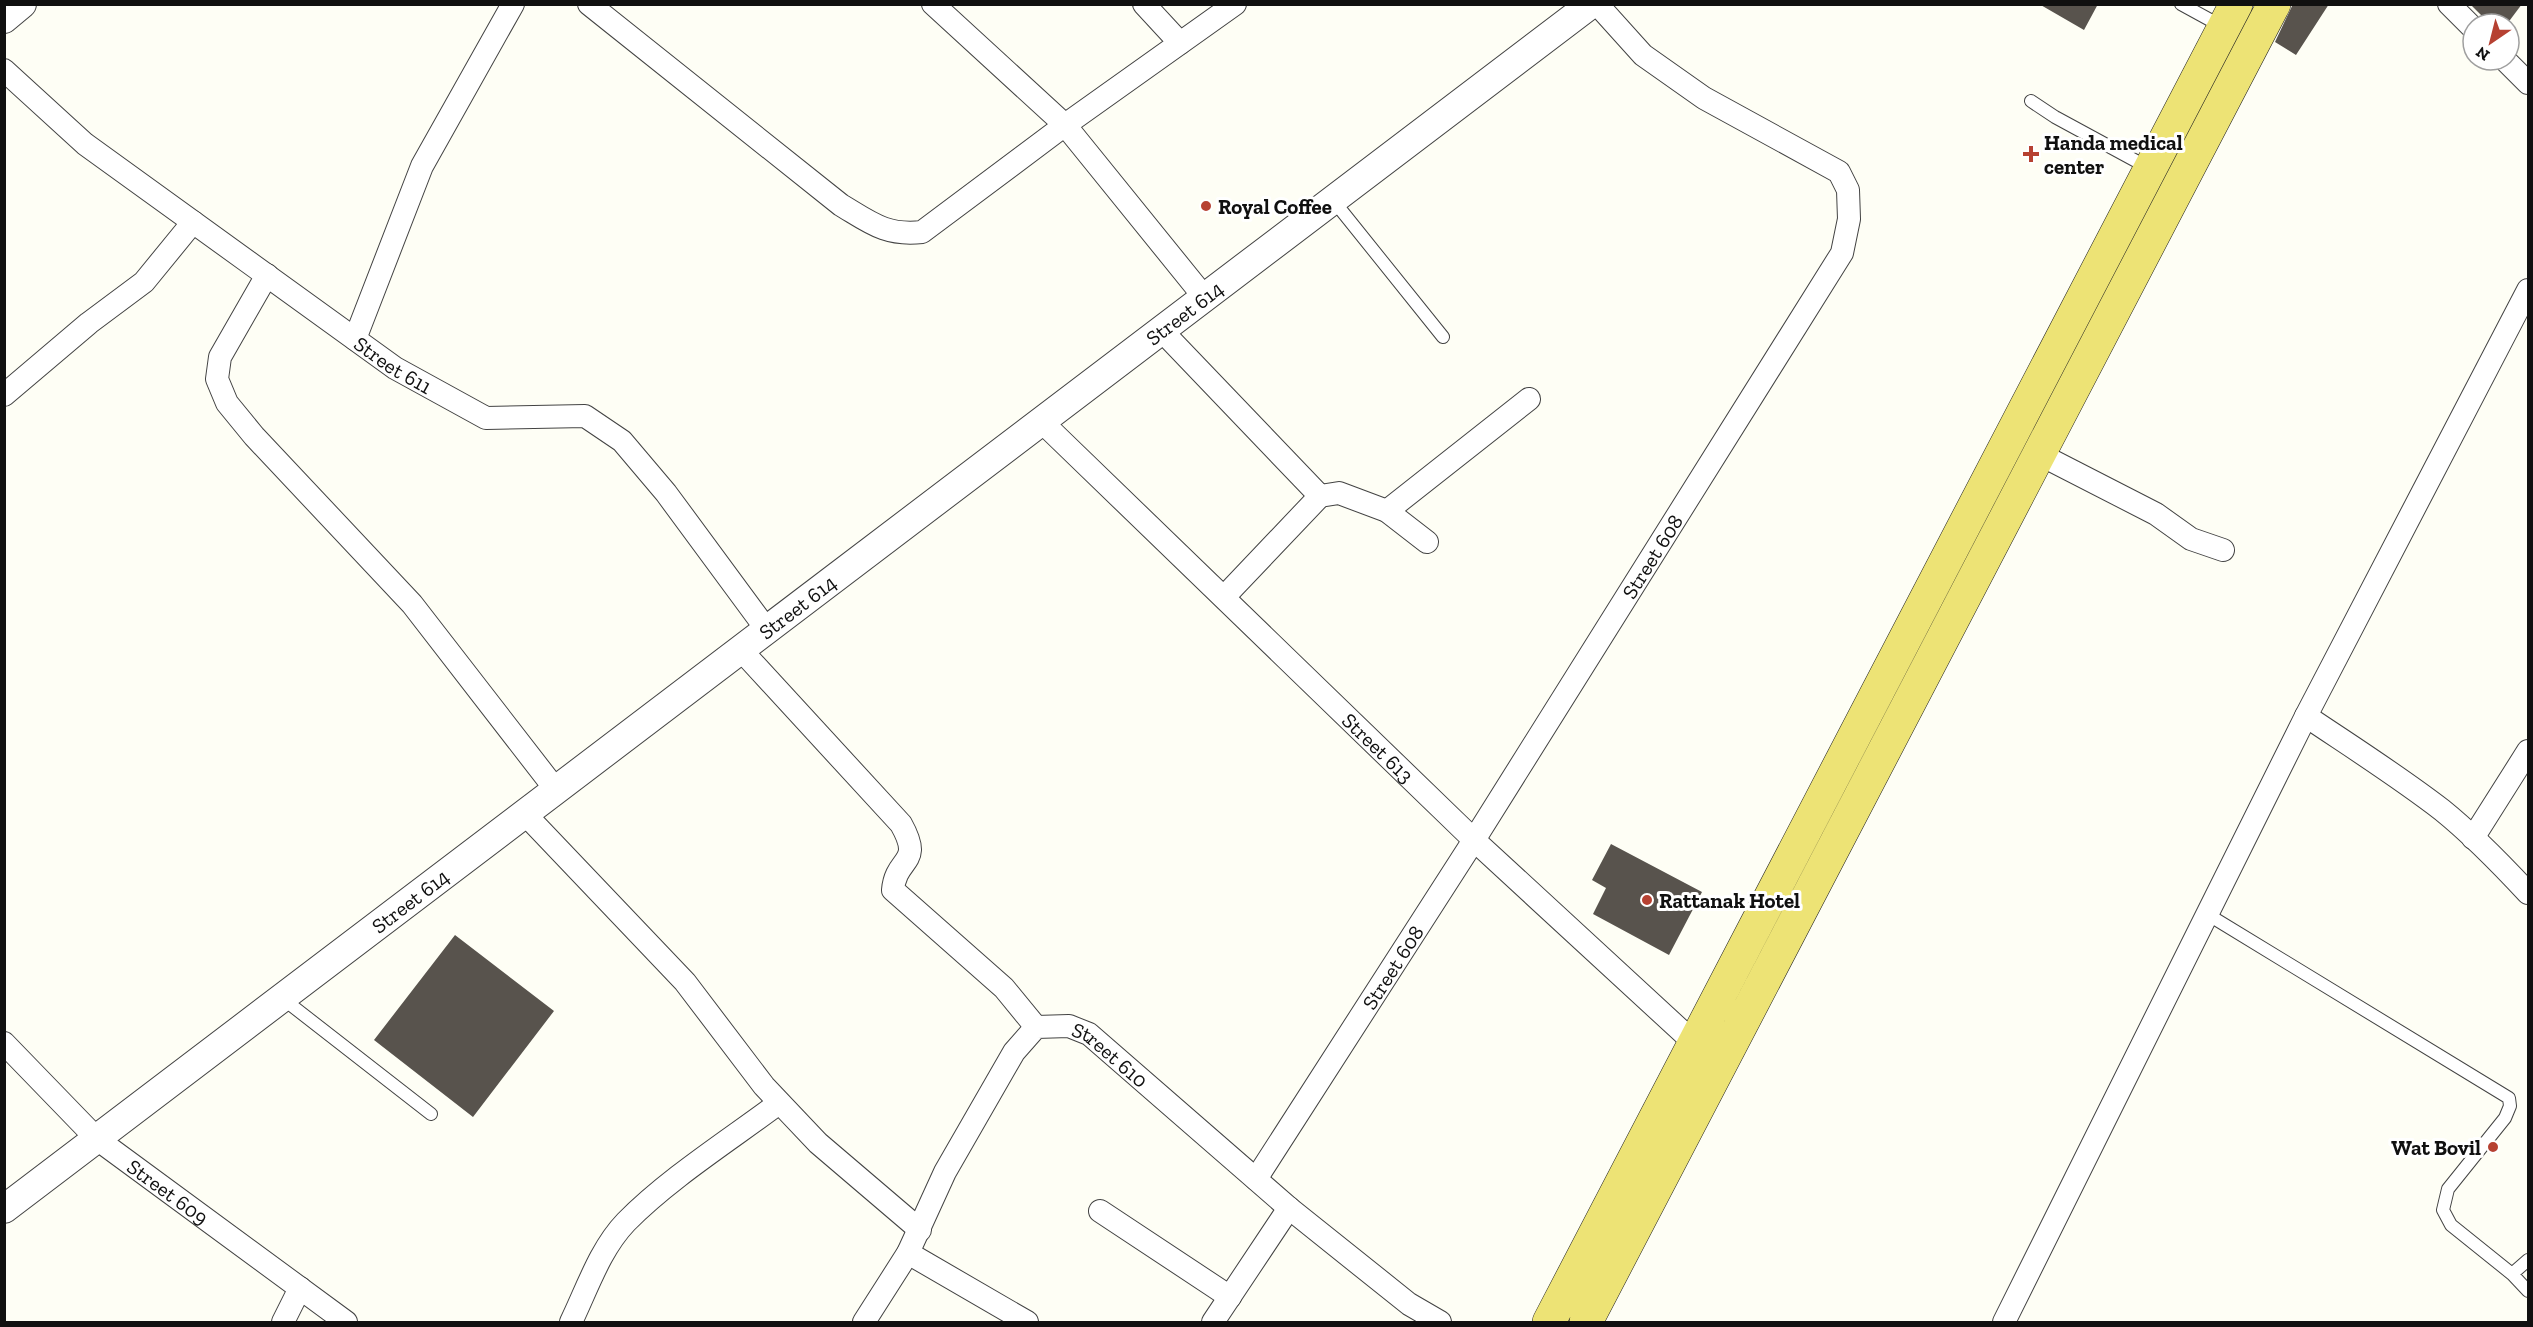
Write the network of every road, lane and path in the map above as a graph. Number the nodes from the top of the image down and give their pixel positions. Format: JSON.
{"nodes":[{"id":1,"x":22,"y":4,"type":"edge"},
{"id":2,"x":513,"y":4,"type":"edge"},
{"id":3,"x":589,"y":4,"type":"edge"},
{"id":4,"x":933,"y":4,"type":"edge"},
{"id":5,"x":1144,"y":4,"type":"edge"},
{"id":6,"x":1235,"y":4,"type":"edge"},
{"id":7,"x":1591,"y":4,"type":"edge"},
{"id":8,"x":1597,"y":4,"type":"edge"},
{"id":9,"x":2181,"y":4,"type":"edge"},
{"id":10,"x":2274,"y":4,"type":"edge"},
{"id":11,"x":2449,"y":4,"type":"edge"},
{"id":12,"x":2230,"y":16,"type":"edge"},
{"id":13,"x":2461,"y":16,"type":"edge"},
{"id":14,"x":4,"y":19,"type":"edge"},
{"id":15,"x":1180,"y":43,"type":"junction"},
{"id":16,"x":4,"y":70,"type":"edge"},
{"id":17,"x":2518,"y":72,"type":"edge"},
{"id":18,"x":2529,"y":83,"type":"edge"},
{"id":19,"x":2031,"y":101,"type":"dead end"},
{"id":20,"x":1065,"y":125,"type":"junction"},
{"id":21,"x":2150,"y":169,"type":"junction"},
{"id":22,"x":1334,"y":200,"type":"junction"},
{"id":23,"x":193,"y":222,"type":"junction"},
{"id":24,"x":267,"y":275,"type":"junction"},
{"id":25,"x":2529,"y":290,"type":"edge"},
{"id":26,"x":1205,"y":298,"type":"junction"},
{"id":27,"x":1162,"y":331,"type":"junction"},
{"id":28,"x":1443,"y":338,"type":"dead end"},
{"id":29,"x":355,"y":339,"type":"junction"},
{"id":30,"x":4,"y":395,"type":"edge"},
{"id":31,"x":1529,"y":399,"type":"dead end"},
{"id":32,"x":1042,"y":422,"type":"junction"},
{"id":33,"x":2040,"y":454,"type":"junction"},
{"id":34,"x":1320,"y":496,"type":"junction"},
{"id":35,"x":1387,"y":512,"type":"junction"},
{"id":36,"x":1427,"y":542,"type":"dead end"},
{"id":37,"x":2223,"y":550,"type":"dead end"},
{"id":38,"x":1224,"y":597,"type":"junction"},
{"id":39,"x":767,"y":630,"type":"junction"},
{"id":40,"x":741,"y":650,"type":"junction"},
{"id":41,"x":2306,"y":716,"type":"junction"},
{"id":42,"x":2529,"y":751,"type":"edge"},
{"id":43,"x":556,"y":790,"type":"junction"},
{"id":44,"x":525,"y":814,"type":"junction"},
{"id":45,"x":2473,"y":838,"type":"junction"},
{"id":46,"x":1474,"y":840,"type":"junction"},
{"id":47,"x":2529,"y":893,"type":"edge"},
{"id":48,"x":2207,"y":914,"type":"junction"},
{"id":49,"x":282,"y":998,"type":"junction"},
{"id":50,"x":1036,"y":1027,"type":"junction"},
{"id":51,"x":4,"y":1043,"type":"edge"},
{"id":52,"x":1694,"y":1044,"type":"junction"},
{"id":53,"x":1721,"y":1066,"type":"junction"},
{"id":54,"x":779,"y":1103,"type":"junction"},
{"id":55,"x":431,"y":1114,"type":"dead end"},
{"id":56,"x":97,"y":1139,"type":"junction"},
{"id":57,"x":1256,"y":1179,"type":"junction"},
{"id":58,"x":1289,"y":1208,"type":"junction"},
{"id":59,"x":4,"y":1209,"type":"edge"},
{"id":60,"x":1100,"y":1211,"type":"dead end"},
{"id":61,"x":920,"y":1230,"type":"junction"},
{"id":62,"x":908,"y":1253,"type":"junction"},
{"id":63,"x":2529,"y":1260,"type":"edge"},
{"id":64,"x":2512,"y":1274,"type":"junction"},
{"id":65,"x":300,"y":1288,"type":"junction"},
{"id":66,"x":2529,"y":1291,"type":"edge"},
{"id":67,"x":1230,"y":1297,"type":"junction"},
{"id":68,"x":283,"y":1323,"type":"edge"},
{"id":69,"x":346,"y":1323,"type":"edge"},
{"id":70,"x":571,"y":1323,"type":"edge"},
{"id":71,"x":864,"y":1323,"type":"edge"},
{"id":72,"x":1027,"y":1323,"type":"edge"},
{"id":73,"x":1213,"y":1323,"type":"edge"},
{"id":74,"x":1440,"y":1323,"type":"edge"},
{"id":75,"x":1549,"y":1323,"type":"edge"},
{"id":76,"x":1586,"y":1323,"type":"edge"},
{"id":77,"x":2004,"y":1323,"type":"edge"}],
"edges":[{"from":1,"to":14,"type":"street"},
{"from":2,"to":29,"type":"street"},
{"from":3,"to":20,"type":"street"},
{"from":4,"to":20,"type":"street"},
{"from":5,"to":15,"type":"street"},
{"from":6,"to":15,"type":"street"},
{"from":7,"to":22,"type":"street","name":"Street 614"},
{"from":8,"to":46,"type":"street","name":"Street 608"},
{"from":9,"to":12,"type":"lane"},
{"from":10,"to":33,"type":"main road"},
{"from":11,"to":13,"type":"street"},
{"from":12,"to":21,"type":"main road"},
{"from":15,"to":20,"type":"street"},
{"from":16,"to":23,"type":"street","name":"Street 611"},
{"from":17,"to":18,"type":"street"},
{"from":19,"to":21,"type":"lane"},
{"from":20,"to":26,"type":"street"},
{"from":21,"to":52,"type":"main road"},
{"from":22,"to":26,"type":"street","name":"Street 614"},
{"from":22,"to":28,"type":"lane"},
{"from":23,"to":24,"type":"street","name":"Street 611"},
{"from":23,"to":30,"type":"street"},
{"from":24,"to":29,"type":"street","name":"Street 611"},
{"from":24,"to":43,"type":"street"},
{"from":25,"to":41,"type":"street"},
{"from":26,"to":27,"type":"street","name":"Street 614"},
{"from":27,"to":32,"type":"street","name":"Street 614"},
{"from":27,"to":34,"type":"street"},
{"from":29,"to":39,"type":"street","name":"Street 611"},
{"from":31,"to":35,"type":"street"},
{"from":32,"to":38,"type":"street","name":"Street 613"},
{"from":32,"to":39,"type":"street","name":"Street 614"},
{"from":33,"to":37,"type":"street"},
{"from":33,"to":53,"type":"main road"},
{"from":34,"to":35,"type":"street"},
{"from":34,"to":38,"type":"street"},
{"from":35,"to":36,"type":"street"},
{"from":38,"to":46,"type":"street","name":"Street 613"},
{"from":39,"to":40,"type":"street","name":"Street 614"},
{"from":40,"to":43,"type":"street","name":"Street 614"},
{"from":40,"to":50,"type":"street"},
{"from":41,"to":45,"type":"street"},
{"from":41,"to":48,"type":"street"},
{"from":42,"to":45,"type":"street"},
{"from":43,"to":44,"type":"street","name":"Street 614"},
{"from":44,"to":49,"type":"street","name":"Street 614"},
{"from":44,"to":54,"type":"street"},
{"from":45,"to":47,"type":"street"},
{"from":46,"to":52,"type":"street","name":"Street 613"},
{"from":46,"to":57,"type":"street","name":"Street 608"},
{"from":48,"to":64,"type":"lane"},
{"from":48,"to":77,"type":"street"},
{"from":49,"to":55,"type":"lane"},
{"from":49,"to":56,"type":"street","name":"Street 614"},
{"from":50,"to":57,"type":"street","name":"Street 610"},
{"from":50,"to":61,"type":"street"},
{"from":51,"to":56,"type":"street","name":"Street 609"},
{"from":52,"to":53,"type":"street","name":"Street 613"},
{"from":52,"to":75,"type":"main road"},
{"from":53,"to":76,"type":"main road"},
{"from":54,"to":61,"type":"street"},
{"from":54,"to":70,"type":"street"},
{"from":56,"to":59,"type":"street","name":"Street 614"},
{"from":56,"to":65,"type":"street","name":"Street 609"},
{"from":57,"to":58,"type":"street","name":"Street 610"},
{"from":58,"to":67,"type":"street"},
{"from":58,"to":74,"type":"street","name":"Street 610"},
{"from":60,"to":67,"type":"street"},
{"from":61,"to":62,"type":"street"},
{"from":62,"to":71,"type":"street"},
{"from":62,"to":72,"type":"street"},
{"from":63,"to":64,"type":"lane"},
{"from":64,"to":66,"type":"lane"},
{"from":65,"to":68,"type":"street"},
{"from":65,"to":69,"type":"street","name":"Street 609"},
{"from":67,"to":73,"type":"street"}]}
